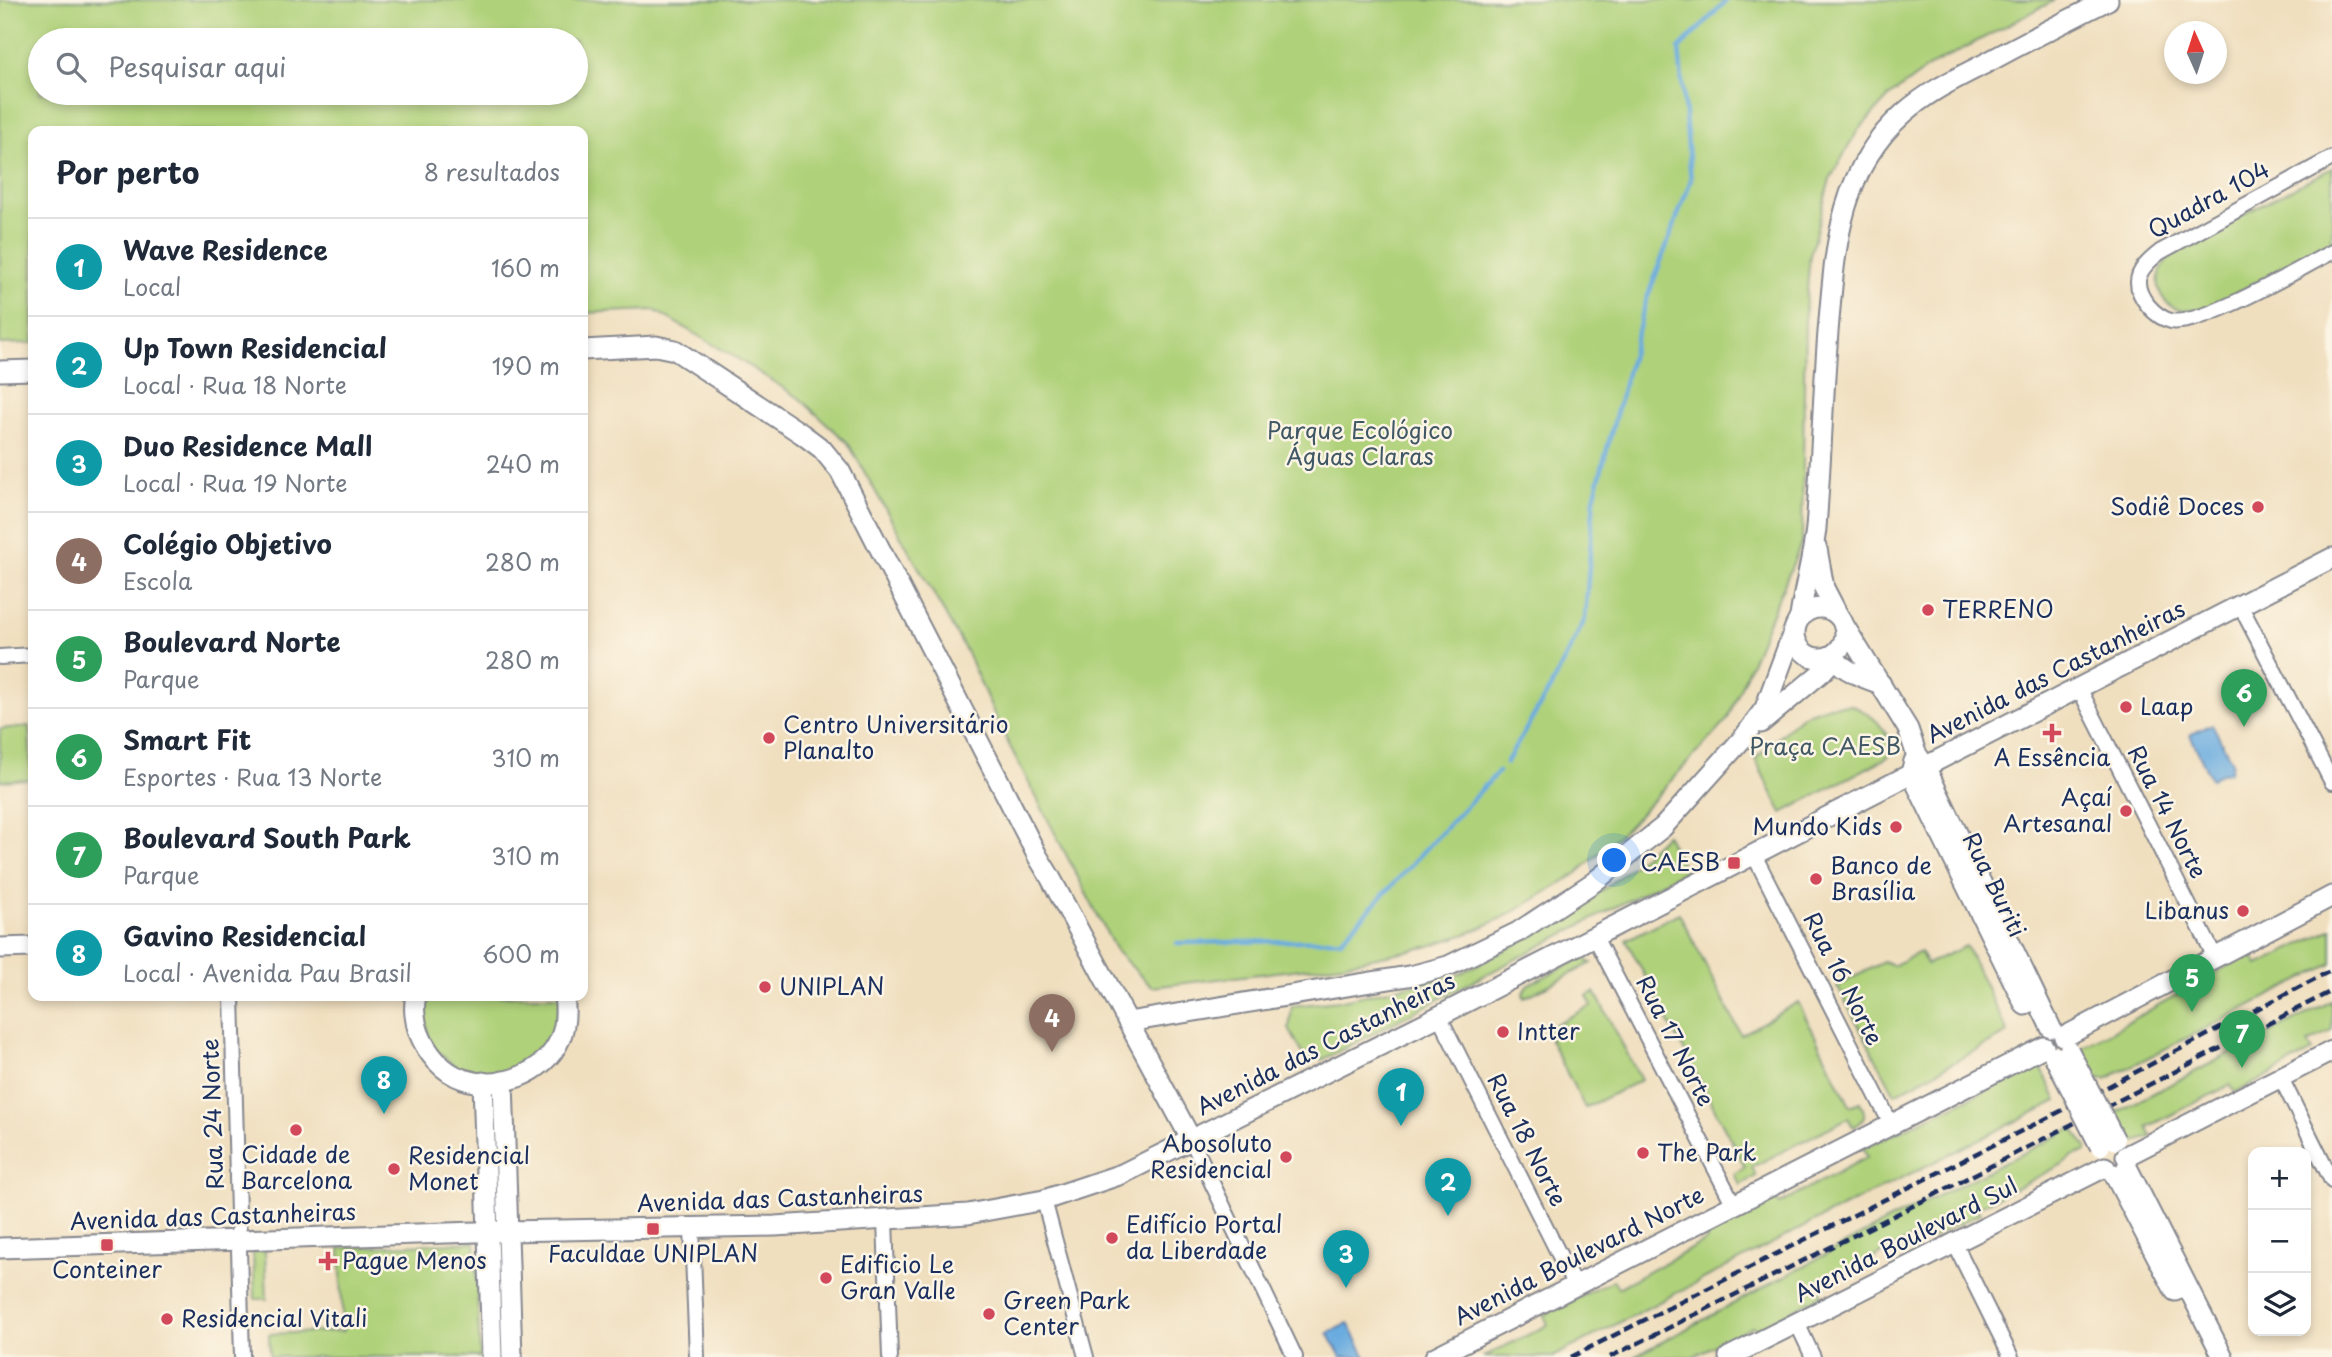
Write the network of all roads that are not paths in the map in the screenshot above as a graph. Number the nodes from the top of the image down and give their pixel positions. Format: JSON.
{"nodes":[{"id":1,"x":2108,"y":0,"type":"edge"},
{"id":2,"x":2332,"y":158,"type":"edge"},
{"id":3,"x":2332,"y":252,"type":"edge"},
{"id":4,"x":588,"y":349,"type":"edge"},
{"id":5,"x":28,"y":370,"type":"edge"},
{"id":6,"x":0,"y":371,"type":"edge"},
{"id":7,"x":1815,"y":531,"type":"junction"},
{"id":8,"x":2332,"y":558,"type":"edge"},
{"id":9,"x":2240,"y":605,"type":"junction"},
{"id":10,"x":1841,"y":621,"type":"junction"},
{"id":11,"x":1798,"y":622,"type":"junction"},
{"id":12,"x":28,"y":655,"type":"edge"},
{"id":13,"x":1831,"y":656,"type":"junction"},
{"id":14,"x":0,"y":657,"type":"edge"},
{"id":15,"x":1881,"y":684,"type":"junction"},
{"id":16,"x":2079,"y":688,"type":"junction"},
{"id":17,"x":1744,"y":737,"type":"junction"},
{"id":18,"x":1917,"y":764,"type":"junction"},
{"id":19,"x":2332,"y":782,"type":"edge"},
{"id":20,"x":1753,"y":853,"type":"junction"},
{"id":21,"x":2332,"y":896,"type":"edge"},
{"id":22,"x":1594,"y":935,"type":"junction"},
{"id":23,"x":28,"y":947,"type":"edge"},
{"id":24,"x":0,"y":948,"type":"edge"},
{"id":25,"x":2215,"y":957,"type":"junction"},
{"id":26,"x":232,"y":1001,"type":"edge"},
{"id":27,"x":414,"y":1001,"type":"edge"},
{"id":28,"x":565,"y":1001,"type":"edge"},
{"id":29,"x":1439,"y":1016,"type":"junction"},
{"id":30,"x":1128,"y":1022,"type":"junction"},
{"id":31,"x":2055,"y":1043,"type":"junction"},
{"id":32,"x":2332,"y":1051,"type":"edge"},
{"id":33,"x":2280,"y":1076,"type":"junction"},
{"id":34,"x":503,"y":1081,"type":"junction"},
{"id":35,"x":483,"y":1082,"type":"junction"},
{"id":36,"x":1892,"y":1126,"type":"junction"},
{"id":37,"x":1191,"y":1139,"type":"junction"},
{"id":38,"x":2114,"y":1157,"type":"junction"},
{"id":39,"x":2332,"y":1181,"type":"edge"},
{"id":40,"x":1044,"y":1200,"type":"junction"},
{"id":41,"x":1734,"y":1205,"type":"junction"},
{"id":42,"x":885,"y":1220,"type":"junction"},
{"id":43,"x":692,"y":1229,"type":"junction"},
{"id":44,"x":497,"y":1232,"type":"junction"},
{"id":45,"x":241,"y":1241,"type":"junction"},
{"id":46,"x":1954,"y":1242,"type":"junction"},
{"id":47,"x":0,"y":1248,"type":"edge"},
{"id":48,"x":1575,"y":1286,"type":"junction"},
{"id":49,"x":1797,"y":1324,"type":"junction"},
{"id":50,"x":242,"y":1357,"type":"edge"},
{"id":51,"x":492,"y":1357,"type":"edge"},
{"id":52,"x":512,"y":1357,"type":"edge"},
{"id":53,"x":697,"y":1357,"type":"edge"},
{"id":54,"x":890,"y":1357,"type":"edge"},
{"id":55,"x":1086,"y":1357,"type":"edge"},
{"id":56,"x":1295,"y":1357,"type":"edge"},
{"id":57,"x":1435,"y":1357,"type":"edge"},
{"id":58,"x":1729,"y":1357,"type":"edge"},
{"id":59,"x":1813,"y":1357,"type":"edge"},
{"id":60,"x":2011,"y":1357,"type":"edge"},
{"id":61,"x":2209,"y":1357,"type":"edge"},
{"id":62,"x":2223,"y":1357,"type":"edge"}],
"edges":[{"from":1,"to":7,"type":"street"},
{"from":2,"to":3,"type":"street","name":"Quadra 104"},
{"from":4,"to":30,"type":"street"},
{"from":5,"to":6,"type":"street"},
{"from":7,"to":10,"type":"street","name":"Rua Buriti"},
{"from":7,"to":11,"type":"street"},
{"from":8,"to":9,"type":"street","name":"Avenida das Castanheiras"},
{"from":9,"to":16,"type":"street","name":"Avenida das Castanheiras"},
{"from":9,"to":19,"type":"street"},
{"from":10,"to":11,"type":"street"},
{"from":10,"to":13,"type":"street"},
{"from":10,"to":15,"type":"street","name":"Rua Buriti"},
{"from":11,"to":13,"type":"street"},
{"from":11,"to":17,"type":"street"},
{"from":12,"to":14,"type":"street"},
{"from":13,"to":15,"type":"street"},
{"from":13,"to":17,"type":"street"},
{"from":15,"to":18,"type":"street","name":"Rua Buriti"},
{"from":16,"to":18,"type":"street","name":"Avenida das Castanheiras"},
{"from":16,"to":25,"type":"street","name":"Rua 14 Norte"},
{"from":17,"to":30,"type":"street"},
{"from":18,"to":20,"type":"street","name":"Avenida das Castanheiras"},
{"from":18,"to":31,"type":"street","name":"Rua Buriti"},
{"from":20,"to":22,"type":"street","name":"Avenida das Castanheiras"},
{"from":20,"to":36,"type":"street","name":"Rua 16 Norte"},
{"from":21,"to":25,"type":"street","name":"Avenida Boulevard Norte"},
{"from":22,"to":29,"type":"street","name":"Avenida das Castanheiras"},
{"from":22,"to":41,"type":"street","name":"Rua 17 Norte"},
{"from":23,"to":24,"type":"street"},
{"from":25,"to":31,"type":"street","name":"Avenida Boulevard Norte"},
{"from":26,"to":45,"type":"street","name":"Rua 24 Norte"},
{"from":27,"to":35,"type":"street"},
{"from":28,"to":34,"type":"street"},
{"from":29,"to":37,"type":"street","name":"Avenida das Castanheiras"},
{"from":29,"to":48,"type":"street","name":"Rua 18 Norte"},
{"from":30,"to":37,"type":"street"},
{"from":31,"to":36,"type":"street","name":"Avenida Boulevard Norte"},
{"from":31,"to":38,"type":"street","name":"Rua Buriti","bridge":true},
{"from":32,"to":33,"type":"street","name":"Avenida Boulevard Sul"},
{"from":33,"to":38,"type":"street","name":"Avenida Boulevard Sul"},
{"from":33,"to":39,"type":"street"},
{"from":34,"to":35,"type":"street"},
{"from":34,"to":44,"type":"street"},
{"from":35,"to":44,"type":"street"},
{"from":36,"to":41,"type":"street","name":"Avenida Boulevard Norte"},
{"from":37,"to":40,"type":"street","name":"Avenida das Castanheiras"},
{"from":37,"to":56,"type":"street"},
{"from":38,"to":46,"type":"street","name":"Avenida Boulevard Sul"},
{"from":38,"to":61,"type":"street","name":"Rua Buriti"},
{"from":38,"to":62,"type":"street","name":"Rua Buriti"},
{"from":40,"to":42,"type":"street","name":"Avenida das Castanheiras"},
{"from":40,"to":55,"type":"street"},
{"from":41,"to":48,"type":"street","name":"Avenida Boulevard Norte"},
{"from":42,"to":43,"type":"street","name":"Avenida das Castanheiras"},
{"from":42,"to":54,"type":"street"},
{"from":43,"to":44,"type":"street","name":"Avenida das Castanheiras"},
{"from":43,"to":53,"type":"street"},
{"from":44,"to":45,"type":"street","name":"Avenida das Castanheiras"},
{"from":44,"to":51,"type":"street"},
{"from":44,"to":52,"type":"street"},
{"from":45,"to":47,"type":"street","name":"Avenida das Castanheiras"},
{"from":45,"to":50,"type":"street","name":"Rua 24 Norte"},
{"from":46,"to":49,"type":"street","name":"Avenida Boulevard Sul"},
{"from":46,"to":60,"type":"street"},
{"from":48,"to":57,"type":"street","name":"Avenida Boulevard Norte"},
{"from":49,"to":58,"type":"street","name":"Avenida Boulevard Sul"},
{"from":49,"to":59,"type":"street"}]}
